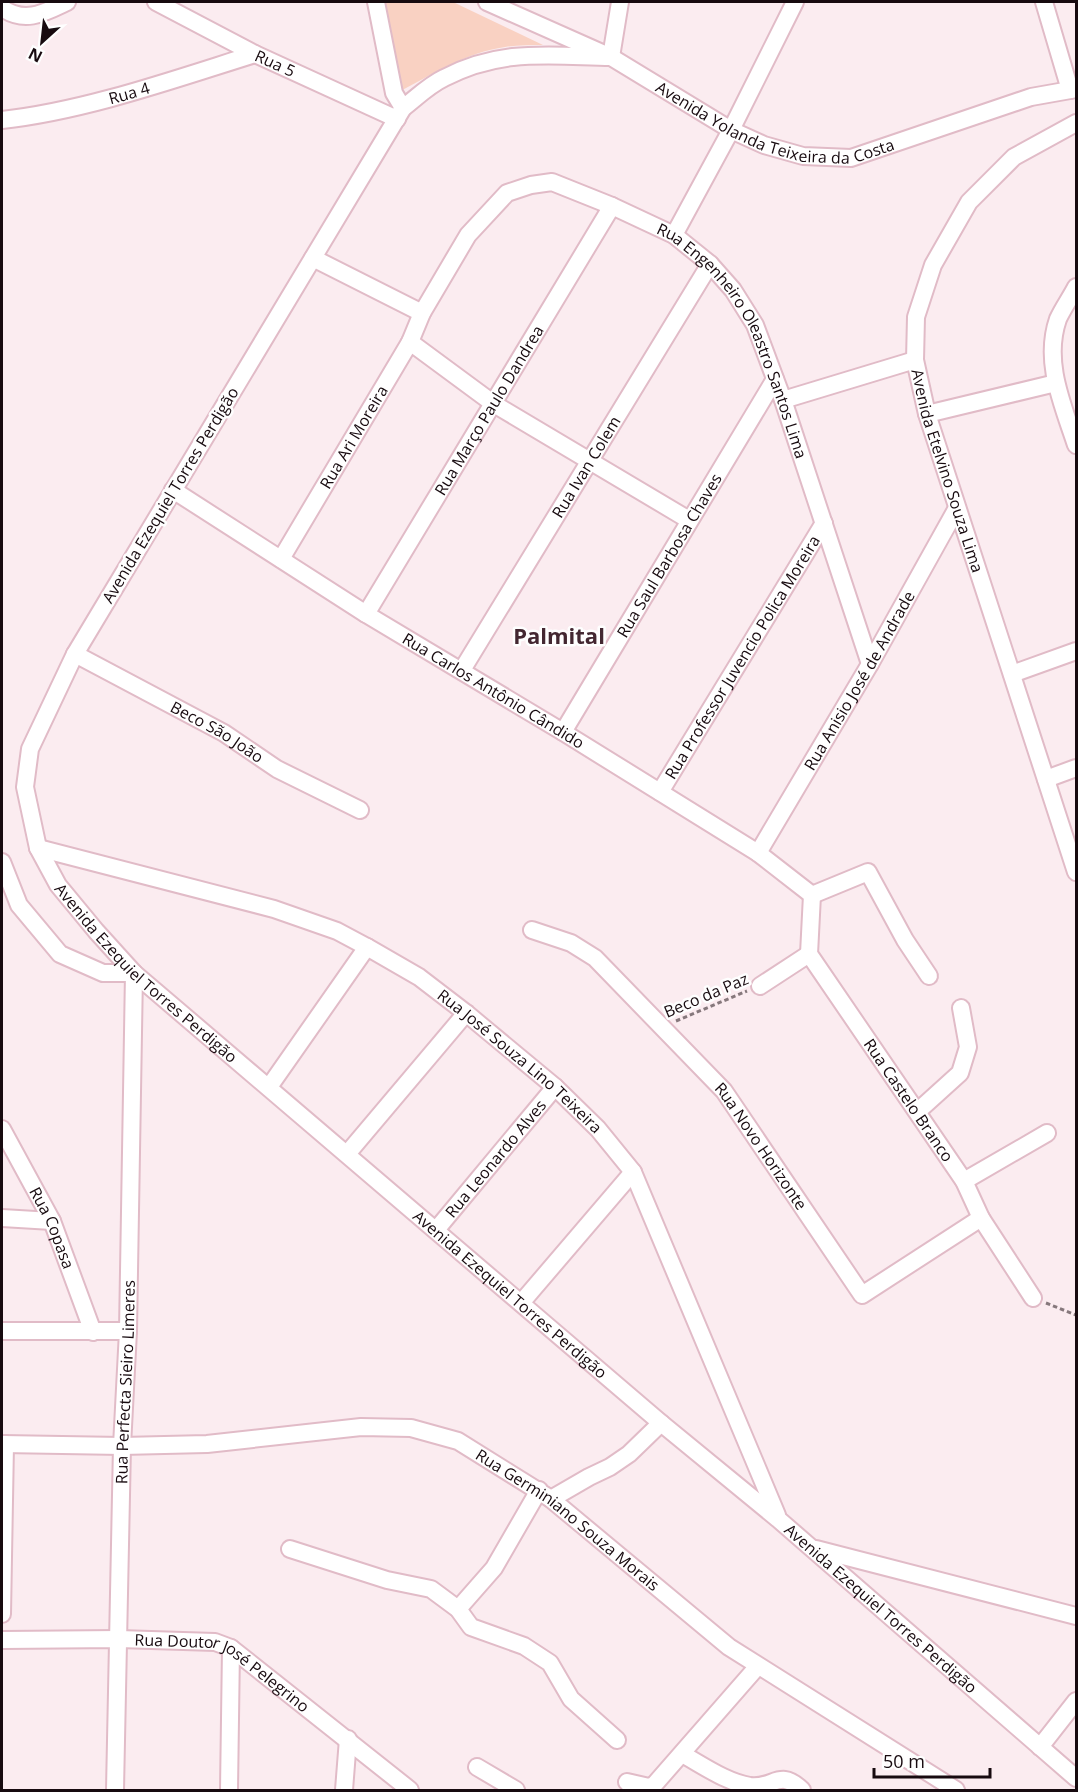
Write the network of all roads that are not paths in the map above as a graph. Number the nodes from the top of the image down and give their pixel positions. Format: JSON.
{"nodes":[{"id":1,"x":66,"y":2,"type":"edge"},
{"id":2,"x":156,"y":2,"type":"edge"},
{"id":3,"x":376,"y":2,"type":"edge"},
{"id":4,"x":488,"y":2,"type":"edge"},
{"id":5,"x":620,"y":2,"type":"edge"},
{"id":6,"x":795,"y":2,"type":"edge"},
{"id":7,"x":1044,"y":2,"type":"edge"},
{"id":8,"x":2,"y":8,"type":"edge"},
{"id":9,"x":255,"y":54,"type":"junction"},
{"id":10,"x":611,"y":57,"type":"junction"},
{"id":11,"x":1073,"y":90,"type":"edge"},
{"id":12,"x":400,"y":113,"type":"junction"},
{"id":13,"x":2,"y":120,"type":"edge"},
{"id":14,"x":1077,"y":123,"type":"edge"},
{"id":15,"x":731,"y":130,"type":"junction"},
{"id":16,"x":612,"y":206,"type":"junction"},
{"id":17,"x":468,"y":235,"type":"joint"},
{"id":18,"x":674,"y":235,"type":"junction"},
{"id":19,"x":314,"y":258,"type":"junction"},
{"id":20,"x":710,"y":264,"type":"junction"},
{"id":21,"x":1077,"y":287,"type":"edge"},
{"id":22,"x":422,"y":313,"type":"junction"},
{"id":23,"x":410,"y":342,"type":"junction"},
{"id":24,"x":915,"y":360,"type":"junction"},
{"id":25,"x":775,"y":379,"type":"junction"},
{"id":26,"x":1056,"y":383,"type":"junction"},
{"id":27,"x":783,"y":400,"type":"junction"},
{"id":28,"x":494,"y":404,"type":"junction"},
{"id":29,"x":927,"y":414,"type":"junction"},
{"id":30,"x":1077,"y":445,"type":"edge"},
{"id":31,"x":589,"y":461,"type":"junction"},
{"id":32,"x":173,"y":490,"type":"junction"},
{"id":33,"x":957,"y":508,"type":"junction"},
{"id":34,"x":690,"y":520,"type":"junction"},
{"id":35,"x":824,"y":523,"type":"junction"},
{"id":36,"x":281,"y":559,"type":"junction"},
{"id":37,"x":366,"y":614,"type":"junction"},
{"id":38,"x":1077,"y":651,"type":"edge"},
{"id":39,"x":75,"y":654,"type":"junction"},
{"id":40,"x":870,"y":664,"type":"junction"},
{"id":41,"x":462,"y":670,"type":"junction"},
{"id":42,"x":1012,"y":674,"type":"junction"},
{"id":43,"x":563,"y":732,"type":"junction"},
{"id":44,"x":1077,"y":768,"type":"edge"},
{"id":45,"x":1046,"y":779,"type":"junction"},
{"id":46,"x":660,"y":792,"type":"junction"},
{"id":47,"x":360,"y":810,"type":"dead end"},
{"id":48,"x":38,"y":848,"type":"junction"},
{"id":49,"x":758,"y":853,"type":"junction"},
{"id":50,"x":2,"y":862,"type":"edge"},
{"id":51,"x":1077,"y":872,"type":"edge"},
{"id":52,"x":812,"y":895,"type":"junction"},
{"id":53,"x":532,"y":930,"type":"dead end"},
{"id":54,"x":367,"y":947,"type":"junction"},
{"id":55,"x":809,"y":954,"type":"junction"},
{"id":56,"x":134,"y":973,"type":"junction"},
{"id":57,"x":929,"y":975,"type":"dead end"},
{"id":58,"x":760,"y":986,"type":"road end"},
{"id":59,"x":961,"y":1008,"type":"dead end"},
{"id":60,"x":466,"y":1013,"type":"junction"},
{"id":61,"x":269,"y":1087,"type":"junction"},
{"id":62,"x":555,"y":1087,"type":"junction"},
{"id":63,"x":918,"y":1111,"type":"junction"},
{"id":64,"x":2,"y":1129,"type":"edge"},
{"id":65,"x":1047,"y":1133,"type":"dead end"},
{"id":66,"x":347,"y":1154,"type":"junction"},
{"id":67,"x":633,"y":1172,"type":"junction"},
{"id":68,"x":964,"y":1181,"type":"junction"},
{"id":69,"x":2,"y":1218,"type":"edge"},
{"id":70,"x":981,"y":1218,"type":"junction"},
{"id":71,"x":52,"y":1221,"type":"junction"},
{"id":72,"x":435,"y":1230,"type":"junction"},
{"id":73,"x":1033,"y":1298,"type":"road end"},
{"id":74,"x":521,"y":1304,"type":"junction"},
{"id":75,"x":2,"y":1331,"type":"edge"},
{"id":76,"x":128,"y":1331,"type":"junction"},
{"id":77,"x":93,"y":1332,"type":"junction"},
{"id":78,"x":661,"y":1423,"type":"junction"},
{"id":79,"x":3,"y":1444,"type":"edge"},
{"id":80,"x":122,"y":1446,"type":"junction"},
{"id":81,"x":545,"y":1495,"type":"junction"},
{"id":82,"x":778,"y":1519,"type":"junction"},
{"id":83,"x":290,"y":1549,"type":"dead end"},
{"id":84,"x":813,"y":1549,"type":"junction"},
{"id":85,"x":458,"y":1608,"type":"junction"},
{"id":86,"x":2,"y":1614,"type":"edge"},
{"id":87,"x":1077,"y":1616,"type":"edge"},
{"id":88,"x":119,"y":1639,"type":"junction"},
{"id":89,"x":2,"y":1640,"type":"edge"},
{"id":90,"x":231,"y":1648,"type":"junction"},
{"id":91,"x":758,"y":1666,"type":"junction"},
{"id":92,"x":1077,"y":1701,"type":"edge"},
{"id":93,"x":348,"y":1739,"type":"junction"},
{"id":94,"x":617,"y":1740,"type":"dead end"},
{"id":95,"x":1040,"y":1747,"type":"junction"},
{"id":96,"x":682,"y":1754,"type":"junction"},
{"id":97,"x":477,"y":1767,"type":"dead end"},
{"id":98,"x":1077,"y":1778,"type":"edge"},
{"id":99,"x":627,"y":1782,"type":"dead end"},
{"id":100,"x":115,"y":1791,"type":"edge"},
{"id":101,"x":229,"y":1791,"type":"edge"},
{"id":102,"x":344,"y":1791,"type":"edge"},
{"id":103,"x":410,"y":1791,"type":"edge"},
{"id":104,"x":516,"y":1791,"type":"edge"},
{"id":105,"x":802,"y":1791,"type":"edge"},
{"id":106,"x":956,"y":1791,"type":"edge"}],
"edges":[{"from":1,"to":8,"type":"street"},
{"from":2,"to":9,"type":"street","name":"Rua 5"},
{"from":3,"to":12,"type":"street"},
{"from":4,"to":10,"type":"street","name":"Avenida Yolanda Teixeira da Costa"},
{"from":5,"to":10,"type":"street"},
{"from":6,"to":15,"type":"street"},
{"from":7,"to":11,"type":"street"},
{"from":9,"to":12,"type":"street","name":"Rua 5"},
{"from":9,"to":13,"type":"street","name":"Rua 4"},
{"from":10,"to":12,"type":"street","name":"Avenida Ezequiel Torres Perdigão"},
{"from":10,"to":15,"type":"street","name":"Avenida Yolanda Teixeira da Costa"},
{"from":11,"to":15,"type":"street","name":"Avenida Yolanda Teixeira da Costa"},
{"from":12,"to":19,"type":"street","name":"Avenida Ezequiel Torres Perdigão"},
{"from":14,"to":24,"type":"street","name":"Avenida Etelvino Souza Lima"},
{"from":15,"to":18,"type":"street"},
{"from":16,"to":17,"type":"street","name":"Rua Engenheiro Oleastro Santos Lima"},
{"from":16,"to":18,"type":"street","name":"Rua Engenheiro Oleastro Santos Lima"},
{"from":16,"to":28,"type":"street","name":"Rua Março Paulo Dandrea"},
{"from":17,"to":22,"type":"street","name":"Rua Ari Moreira"},
{"from":18,"to":20,"type":"street","name":"Rua Engenheiro Oleastro Santos Lima"},
{"from":19,"to":22,"type":"street"},
{"from":19,"to":32,"type":"street","name":"Avenida Ezequiel Torres Perdigão"},
{"from":20,"to":25,"type":"street","name":"Rua Engenheiro Oleastro Santos Lima"},
{"from":20,"to":31,"type":"street","name":"Rua Ivan Colem"},
{"from":21,"to":26,"type":"street"},
{"from":22,"to":23,"type":"street","name":"Rua Ari Moreira"},
{"from":23,"to":28,"type":"street"},
{"from":23,"to":36,"type":"street","name":"Rua Ari Moreira"},
{"from":24,"to":27,"type":"street"},
{"from":24,"to":29,"type":"street","name":"Avenida Etelvino Souza Lima"},
{"from":25,"to":27,"type":"street","name":"Rua Engenheiro Oleastro Santos Lima"},
{"from":25,"to":34,"type":"street","name":"Rua Saul Barbosa Chaves"},
{"from":26,"to":29,"type":"street"},
{"from":26,"to":30,"type":"street"},
{"from":27,"to":35,"type":"street","name":"Rua Engenheiro Oleastro Santos Lima"},
{"from":28,"to":31,"type":"street"},
{"from":28,"to":37,"type":"street","name":"Rua Março Paulo Dandrea"},
{"from":29,"to":33,"type":"street","name":"Avenida Etelvino Souza Lima"},
{"from":31,"to":34,"type":"street"},
{"from":31,"to":41,"type":"street","name":"Rua Ivan Colem"},
{"from":32,"to":36,"type":"street","name":"Rua Carlos Antônio Cândido"},
{"from":32,"to":39,"type":"street","name":"Avenida Ezequiel Torres Perdigão"},
{"from":33,"to":40,"type":"street","name":"Rua Anisio José de Andrade"},
{"from":33,"to":42,"type":"street","name":"Avenida Etelvino Souza Lima"},
{"from":34,"to":43,"type":"street","name":"Rua Saul Barbosa Chaves"},
{"from":35,"to":40,"type":"street","name":"Rua Engenheiro Oleastro Santos Lima"},
{"from":35,"to":46,"type":"street","name":"Rua Professor Juvencio Polica Moreira"},
{"from":36,"to":37,"type":"street","name":"Rua Carlos Antônio Cândido"},
{"from":37,"to":41,"type":"street","name":"Rua Carlos Antônio Cândido"},
{"from":38,"to":42,"type":"street"},
{"from":39,"to":47,"type":"street","name":"Beco São João"},
{"from":39,"to":48,"type":"street","name":"Avenida Ezequiel Torres Perdigão"},
{"from":40,"to":49,"type":"street","name":"Rua Anisio José de Andrade"},
{"from":41,"to":43,"type":"street","name":"Rua Carlos Antônio Cândido"},
{"from":42,"to":45,"type":"street","name":"Avenida Etelvino Souza Lima"},
{"from":43,"to":46,"type":"street","name":"Rua Carlos Antônio Cândido"},
{"from":44,"to":45,"type":"street"},
{"from":45,"to":51,"type":"street","name":"Avenida Etelvino Souza Lima"},
{"from":46,"to":49,"type":"street","name":"Rua Carlos Antônio Cândido"},
{"from":48,"to":54,"type":"street","name":"Rua José Souza Lino Teixeira"},
{"from":48,"to":56,"type":"street","name":"Avenida Ezequiel Torres Perdigão"},
{"from":49,"to":52,"type":"street","name":"Rua Carlos Antônio Cândido"},
{"from":50,"to":56,"type":"street"},
{"from":52,"to":55,"type":"street"},
{"from":52,"to":57,"type":"street"},
{"from":53,"to":70,"type":"street","name":"Rua Novo Horizonte"},
{"from":54,"to":60,"type":"street","name":"Rua José Souza Lino Teixeira"},
{"from":54,"to":61,"type":"street"},
{"from":55,"to":58,"type":"street"},
{"from":55,"to":63,"type":"street","name":"Rua Castelo Branco"},
{"from":56,"to":61,"type":"street","name":"Avenida Ezequiel Torres Perdigão"},
{"from":56,"to":76,"type":"street","name":"Rua Perfecta Sieiro Limeres"},
{"from":59,"to":63,"type":"street"},
{"from":60,"to":62,"type":"street","name":"Rua José Souza Lino Teixeira"},
{"from":60,"to":66,"type":"street"},
{"from":61,"to":66,"type":"street","name":"Avenida Ezequiel Torres Perdigão"},
{"from":62,"to":67,"type":"street","name":"Rua José Souza Lino Teixeira"},
{"from":62,"to":72,"type":"street","name":"Rua Leonardo Alves"},
{"from":63,"to":68,"type":"street","name":"Rua Castelo Branco"},
{"from":64,"to":71,"type":"street","name":"Rua Copasa"},
{"from":65,"to":68,"type":"street"},
{"from":66,"to":72,"type":"street","name":"Avenida Ezequiel Torres Perdigão"},
{"from":67,"to":74,"type":"street"},
{"from":67,"to":82,"type":"street","name":"Rua José Souza Lino Teixeira"},
{"from":68,"to":70,"type":"street","name":"Rua Castelo Branco"},
{"from":69,"to":71,"type":"street"},
{"from":70,"to":73,"type":"street","name":"Rua Castelo Branco"},
{"from":71,"to":77,"type":"street","name":"Rua Copasa"},
{"from":72,"to":74,"type":"street","name":"Avenida Ezequiel Torres Perdigão"},
{"from":74,"to":78,"type":"street","name":"Avenida Ezequiel Torres Perdigão"},
{"from":75,"to":77,"type":"street"},
{"from":76,"to":77,"type":"street"},
{"from":76,"to":80,"type":"street","name":"Rua Perfecta Sieiro Limeres"},
{"from":78,"to":81,"type":"street"},
{"from":78,"to":82,"type":"street","name":"Avenida Ezequiel Torres Perdigão"},
{"from":79,"to":80,"type":"street","name":"Rua Germiniano Souza Morais"},
{"from":79,"to":86,"type":"street"},
{"from":80,"to":81,"type":"street","name":"Rua Germiniano Souza Morais"},
{"from":80,"to":88,"type":"street","name":"Rua Perfecta Sieiro Limeres"},
{"from":81,"to":85,"type":"street"},
{"from":81,"to":91,"type":"street","name":"Rua Germiniano Souza Morais"},
{"from":82,"to":84,"type":"street","name":"Avenida Ezequiel Torres Perdigão"},
{"from":83,"to":85,"type":"street"},
{"from":84,"to":87,"type":"street"},
{"from":84,"to":95,"type":"street","name":"Avenida Ezequiel Torres Perdigão"},
{"from":85,"to":94,"type":"street"},
{"from":88,"to":89,"type":"street","name":"Rua Doutor José Pelegrino"},
{"from":88,"to":90,"type":"street","name":"Rua Doutor José Pelegrino"},
{"from":88,"to":100,"type":"street","name":"Rua Perfecta Sieiro Limeres"},
{"from":90,"to":93,"type":"street","name":"Rua Doutor José Pelegrino"},
{"from":90,"to":101,"type":"street"},
{"from":91,"to":96,"type":"street"},
{"from":91,"to":106,"type":"street","name":"Rua Germiniano Souza Morais"},
{"from":92,"to":95,"type":"street"},
{"from":93,"to":102,"type":"street"},
{"from":93,"to":103,"type":"street","name":"Rua Doutor José Pelegrino"},
{"from":95,"to":98,"type":"street","name":"Avenida Ezequiel Torres Perdigão"},
{"from":96,"to":99,"type":"street"},
{"from":96,"to":105,"type":"street"},
{"from":97,"to":104,"type":"street"}]}
